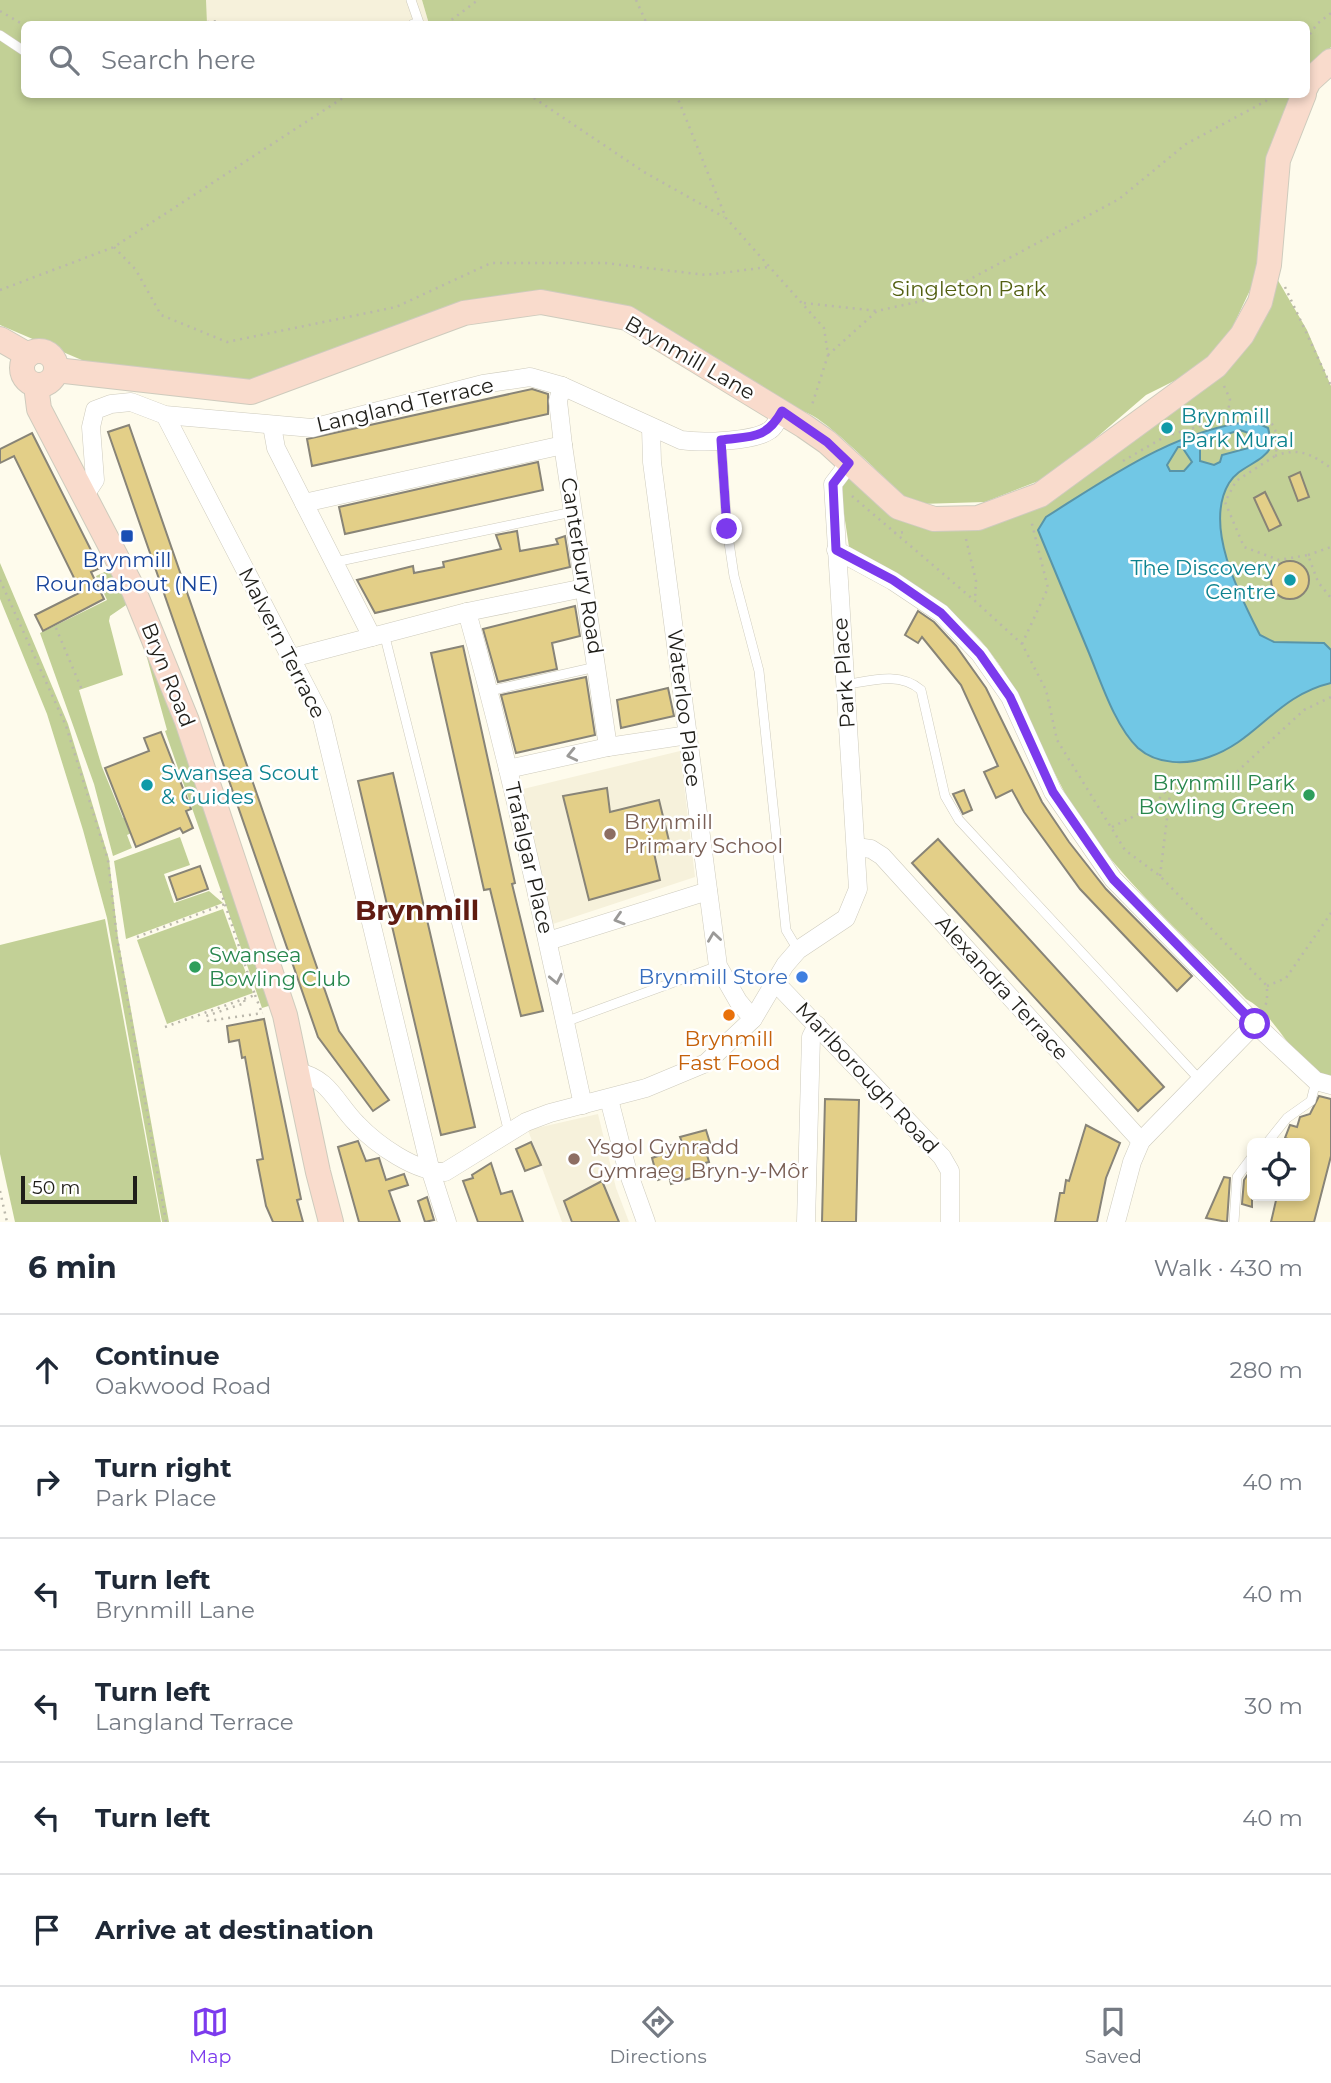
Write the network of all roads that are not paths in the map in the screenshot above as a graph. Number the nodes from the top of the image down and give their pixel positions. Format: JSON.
{"nodes":[{"id":1,"x":411,"y":0,"type":"edge"},
{"id":2,"x":418,"y":21,"type":"edge"},
{"id":3,"x":0,"y":35,"type":"edge"},
{"id":4,"x":21,"y":49,"type":"edge"},
{"id":5,"x":1331,"y":61,"type":"edge"},
{"id":6,"x":1310,"y":80,"type":"edge"},
{"id":7,"x":1302,"y":98,"type":"edge"},
{"id":8,"x":0,"y":339,"type":"edge"},
{"id":9,"x":46,"y":377,"type":"junction"},
{"id":10,"x":562,"y":386,"type":"junction"},
{"id":11,"x":782,"y":411,"type":"junction"},
{"id":12,"x":165,"y":415,"type":"junction"},
{"id":13,"x":272,"y":426,"type":"junction"},
{"id":14,"x":651,"y":428,"type":"junction"},
{"id":15,"x":721,"y":440,"type":"junction"},
{"id":16,"x":563,"y":445,"type":"junction"},
{"id":17,"x":849,"y":463,"type":"junction"},
{"id":18,"x":85,"y":495,"type":"junction"},
{"id":19,"x":304,"y":503,"type":"junction"},
{"id":20,"x":572,"y":512,"type":"junction"},
{"id":21,"x":836,"y":550,"type":"junction"},
{"id":22,"x":335,"y":562,"type":"junction"},
{"id":23,"x":584,"y":588,"type":"junction"},
{"id":24,"x":467,"y":612,"type":"junction"},
{"id":25,"x":378,"y":635,"type":"junction"},
{"id":26,"x":292,"y":658,"type":"junction"},
{"id":27,"x":598,"y":667,"type":"junction"},
{"id":28,"x":844,"y":685,"type":"junction"},
{"id":29,"x":489,"y":691,"type":"junction"},
{"id":30,"x":688,"y":735,"type":"junction"},
{"id":31,"x":608,"y":747,"type":"junction"},
{"id":32,"x":508,"y":769,"type":"junction"},
{"id":33,"x":856,"y":847,"type":"junction"},
{"id":34,"x":708,"y":891,"type":"junction"},
{"id":35,"x":548,"y":941,"type":"junction"},
{"id":36,"x":798,"y":950,"type":"junction"},
{"id":37,"x":719,"y":966,"type":"junction"},
{"id":38,"x":775,"y":982,"type":"junction"},
{"id":39,"x":753,"y":1019,"type":"junction"},
{"id":40,"x":565,"y":1022,"type":"junction"},
{"id":41,"x":1255,"y":1024,"type":"junction"},
{"id":42,"x":817,"y":1025,"type":"junction"},
{"id":43,"x":298,"y":1072,"type":"junction"},
{"id":44,"x":1199,"y":1079,"type":"junction"},
{"id":45,"x":1324,"y":1083,"type":"edge"},
{"id":46,"x":609,"y":1099,"type":"junction"},
{"id":47,"x":583,"y":1105,"type":"junction"},
{"id":48,"x":509,"y":1133,"type":"junction"},
{"id":49,"x":1271,"y":1138,"type":"edge"},
{"id":50,"x":1141,"y":1142,"type":"junction"},
{"id":51,"x":1247,"y":1164,"type":"edge"},
{"id":52,"x":430,"y":1172,"type":"junction"},
{"id":53,"x":331,"y":1222,"type":"edge"},
{"id":54,"x":447,"y":1222,"type":"edge"},
{"id":55,"x":646,"y":1222,"type":"edge"},
{"id":56,"x":806,"y":1222,"type":"edge"},
{"id":57,"x":950,"y":1222,"type":"edge"},
{"id":58,"x":1116,"y":1222,"type":"edge"},
{"id":59,"x":1234,"y":1222,"type":"edge"}],
"edges":[{"from":1,"to":2,"type":"lane"},
{"from":3,"to":4,"type":"lane"},
{"from":5,"to":6,"type":"street"},
{"from":7,"to":17,"type":"street","name":"Brynmill Lane"},
{"from":8,"to":9,"type":"street","name":"Brynmill Lane"},
{"from":9,"to":11,"type":"street","name":"Brynmill Lane"},
{"from":9,"to":18,"type":"street","name":"Bryn Road"},
{"from":10,"to":13,"type":"street","name":"Langland Terrace"},
{"from":10,"to":14,"type":"street","name":"Langland Terrace"},
{"from":10,"to":16,"type":"street","name":"Canterbury Road"},
{"from":11,"to":15,"type":"street","name":"Langland Terrace"},
{"from":11,"to":17,"type":"street","name":"Brynmill Lane"},
{"from":12,"to":13,"type":"street","name":"Langland Terrace"},
{"from":12,"to":18,"type":"street","name":"Langland Terrace"},
{"from":12,"to":26,"type":"street","name":"Malvern Terrace"},
{"from":13,"to":19,"type":"street"},
{"from":14,"to":15,"type":"street","name":"Langland Terrace"},
{"from":14,"to":30,"type":"street","name":"Waterloo Place"},
{"from":15,"to":36,"type":"lane"},
{"from":16,"to":19,"type":"street"},
{"from":16,"to":20,"type":"street","name":"Canterbury Road"},
{"from":17,"to":21,"type":"street","name":"Park Place"},
{"from":18,"to":43,"type":"street","name":"Bryn Road"},
{"from":19,"to":22,"type":"street"},
{"from":20,"to":22,"type":"lane"},
{"from":20,"to":23,"type":"street","name":"Canterbury Road"},
{"from":21,"to":28,"type":"street","name":"Park Place"},
{"from":21,"to":41,"type":"street"},
{"from":22,"to":25,"type":"street"},
{"from":23,"to":24,"type":"street"},
{"from":23,"to":27,"type":"street","name":"Canterbury Road"},
{"from":24,"to":25,"type":"street"},
{"from":24,"to":29,"type":"street","name":"Trafalgar Place"},
{"from":25,"to":26,"type":"street"},
{"from":25,"to":48,"type":"lane"},
{"from":26,"to":52,"type":"street","name":"Malvern Terrace"},
{"from":27,"to":29,"type":"lane"},
{"from":27,"to":31,"type":"street","name":"Canterbury Road"},
{"from":28,"to":33,"type":"street","name":"Park Place"},
{"from":28,"to":44,"type":"lane"},
{"from":29,"to":32,"type":"street","name":"Trafalgar Place"},
{"from":30,"to":31,"type":"street"},
{"from":30,"to":34,"type":"street","name":"Waterloo Place"},
{"from":31,"to":32,"type":"street","one_way":true},
{"from":32,"to":35,"type":"street","name":"Trafalgar Place"},
{"from":33,"to":36,"type":"street","name":"Park Place"},
{"from":33,"to":50,"type":"street","name":"Alexandra Terrace"},
{"from":34,"to":35,"type":"street","one_way":true},
{"from":37,"to":34,"type":"street","name":"Waterloo Place","one_way":true},
{"from":35,"to":40,"type":"street","name":"Trafalgar Place","one_way":true},
{"from":36,"to":38,"type":"street"},
{"from":37,"to":39,"type":"street","name":"Waterloo Place"},
{"from":37,"to":40,"type":"lane"},
{"from":38,"to":39,"type":"street"},
{"from":38,"to":42,"type":"street","name":"Marlborough Road"},
{"from":39,"to":46,"type":"street"},
{"from":40,"to":47,"type":"street","name":"Trafalgar Place"},
{"from":41,"to":44,"type":"street"},
{"from":41,"to":45,"type":"street"},
{"from":42,"to":56,"type":"street"},
{"from":42,"to":57,"type":"street","name":"Marlborough Road"},
{"from":43,"to":52,"type":"street"},
{"from":43,"to":53,"type":"street","name":"Bryn Road"},
{"from":44,"to":50,"type":"street"},
{"from":45,"to":49,"type":"lane"},
{"from":46,"to":47,"type":"street"},
{"from":46,"to":55,"type":"street"},
{"from":47,"to":48,"type":"street"},
{"from":48,"to":52,"type":"street"},
{"from":50,"to":58,"type":"street"},
{"from":51,"to":59,"type":"lane"},
{"from":52,"to":54,"type":"street","name":"Malvern Terrace"}]}
